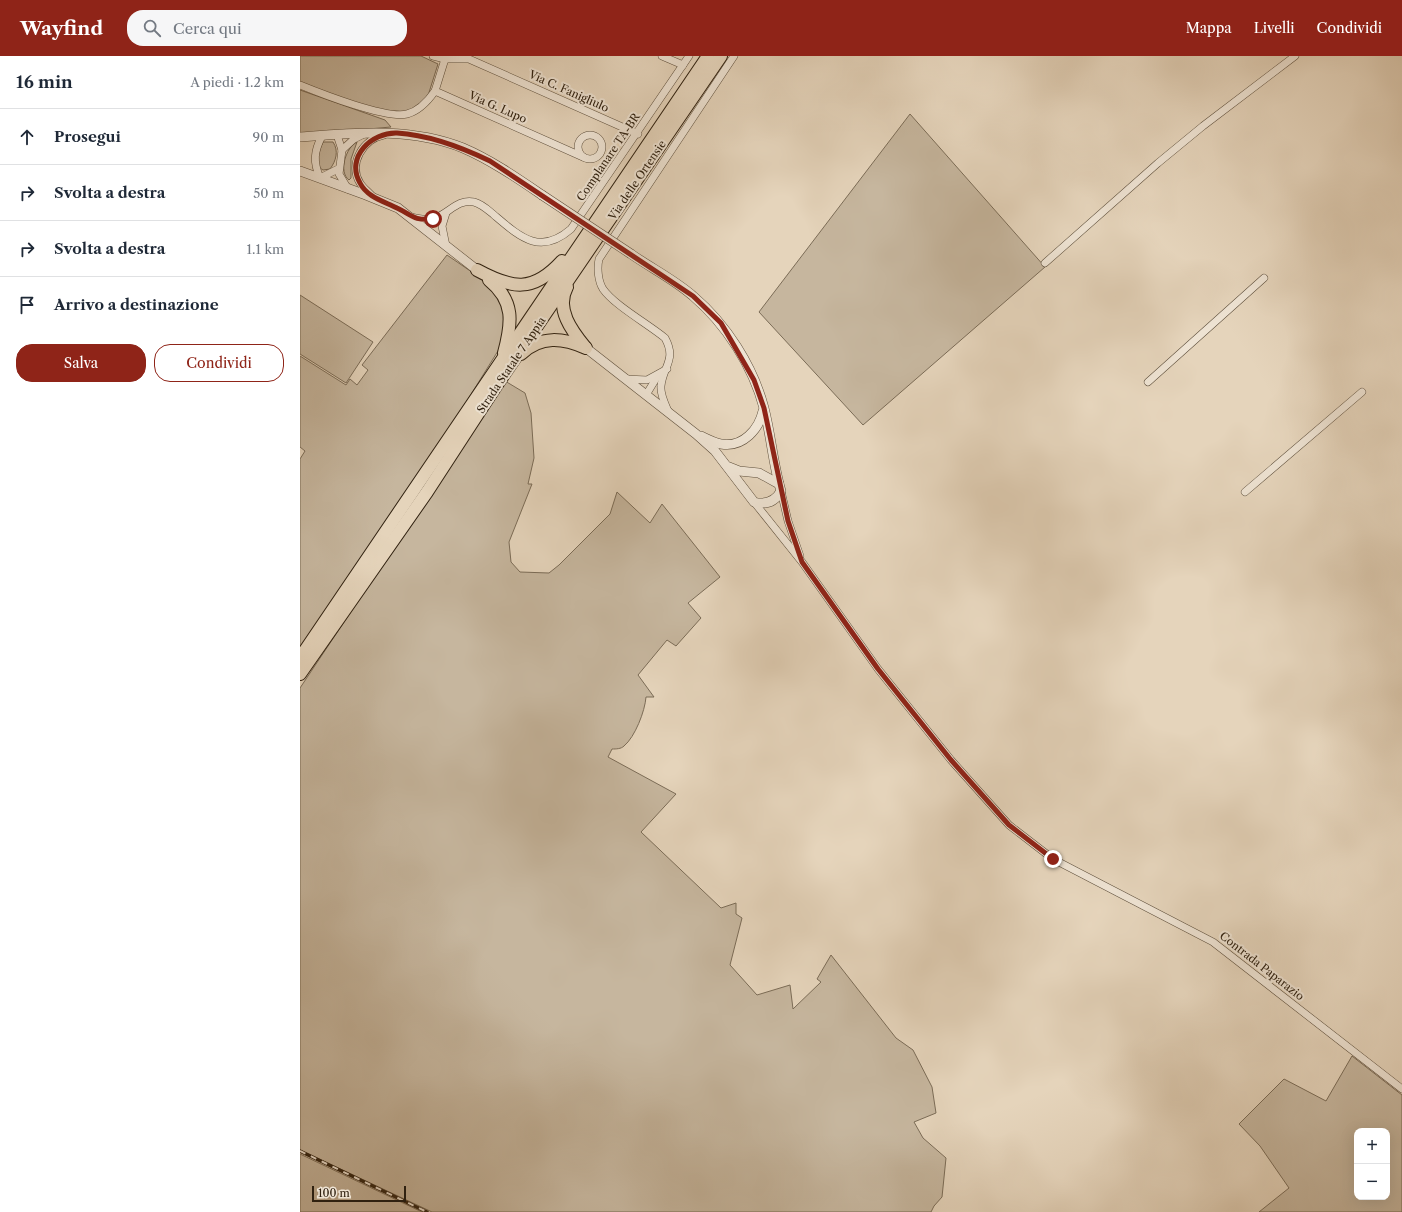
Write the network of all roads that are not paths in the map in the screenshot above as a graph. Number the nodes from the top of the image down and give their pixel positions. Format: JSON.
{"nodes":[{"id":1,"x":433,"y":56,"type":"edge"},
{"id":2,"x":662,"y":56,"type":"edge"},
{"id":3,"x":689,"y":56,"type":"edge"},
{"id":4,"x":708,"y":56,"type":"edge"},
{"id":5,"x":721,"y":56,"type":"edge"},
{"id":6,"x":734,"y":56,"type":"edge"},
{"id":7,"x":1295,"y":56,"type":"edge"},
{"id":8,"x":470,"y":57,"type":"edge"},
{"id":9,"x":445,"y":59,"type":"junction"},
{"id":10,"x":683,"y":65,"type":"junction"},
{"id":11,"x":300,"y":85,"type":"edge"},
{"id":12,"x":435,"y":91,"type":"junction"},
{"id":13,"x":367,"y":133,"type":"junction"},
{"id":14,"x":397,"y":133,"type":"junction"},
{"id":15,"x":638,"y":134,"type":"junction"},
{"id":16,"x":337,"y":135,"type":"junction"},
{"id":17,"x":322,"y":136,"type":"junction"},
{"id":18,"x":300,"y":137,"type":"edge"},
{"id":19,"x":342,"y":150,"type":"junction"},
{"id":20,"x":583,"y":157,"type":"dead end"},
{"id":21,"x":338,"y":169,"type":"junction"},
{"id":22,"x":300,"y":171,"type":"edge"},
{"id":23,"x":320,"y":178,"type":"junction"},
{"id":24,"x":348,"y":189,"type":"junction"},
{"id":25,"x":375,"y":198,"type":"junction"},
{"id":26,"x":410,"y":217,"type":"junction"},
{"id":27,"x":440,"y":220,"type":"junction"},
{"id":28,"x":429,"y":233,"type":"junction"},
{"id":29,"x":586,"y":236,"type":"junction"},
{"id":30,"x":446,"y":247,"type":"junction"},
{"id":31,"x":583,"y":258,"type":"junction"},
{"id":32,"x":1045,"y":263,"type":"dead end"},
{"id":33,"x":477,"y":270,"type":"junction"},
{"id":34,"x":1264,"y":278,"type":"dead end"},
{"id":35,"x":586,"y":348,"type":"junction"},
{"id":36,"x":502,"y":361,"type":"junction"},
{"id":37,"x":660,"y":378,"type":"junction"},
{"id":38,"x":626,"y":379,"type":"junction"},
{"id":39,"x":1148,"y":382,"type":"dead end"},
{"id":40,"x":496,"y":386,"type":"junction"},
{"id":41,"x":1362,"y":392,"type":"dead end"},
{"id":42,"x":646,"y":395,"type":"junction"},
{"id":43,"x":764,"y":408,"type":"junction"},
{"id":44,"x":668,"y":411,"type":"junction"},
{"id":45,"x":696,"y":434,"type":"junction"},
{"id":46,"x":726,"y":465,"type":"junction"},
{"id":47,"x":780,"y":488,"type":"junction"},
{"id":48,"x":1245,"y":492,"type":"dead end"},
{"id":49,"x":754,"y":502,"type":"junction"},
{"id":50,"x":802,"y":562,"type":"junction"},
{"id":51,"x":300,"y":658,"type":"edge"},
{"id":52,"x":300,"y":674,"type":"edge"},
{"id":53,"x":1402,"y":1089,"type":"edge"}],
"edges":[{"from":1,"to":9,"type":"street"},
{"from":2,"to":10,"type":"street"},
{"from":3,"to":10,"type":"street","name":"Complanare TA-BR"},
{"from":4,"to":29,"type":"highway","name":"Strada Statale 7 Appia"},
{"from":5,"to":31,"type":"highway","name":"Strada Statale 7 Appia"},
{"from":6,"to":37,"type":"street","name":"Via delle Ortensie"},
{"from":7,"to":32,"type":"street"},
{"from":8,"to":9,"type":"street"},
{"from":8,"to":15,"type":"street","name":"Via C. Fanigliulo"},
{"from":9,"to":12,"type":"street"},
{"from":10,"to":15,"type":"street","name":"Complanare TA-BR"},
{"from":11,"to":12,"type":"street"},
{"from":12,"to":20,"type":"street","name":"Via G. Lupo"},
{"from":13,"to":14,"type":"street"},
{"from":13,"to":16,"type":"street"},
{"from":13,"to":19,"type":"street"},
{"from":14,"to":25,"type":"street"},
{"from":14,"to":43,"type":"street","bridge":true},
{"from":15,"to":27,"type":"street","name":"Complanare TA-BR"},
{"from":16,"to":17,"type":"street"},
{"from":16,"to":19,"type":"street"},
{"from":17,"to":18,"type":"street"},
{"from":17,"to":23,"type":"street"},
{"from":19,"to":21,"type":"street"},
{"from":21,"to":23,"type":"street"},
{"from":21,"to":24,"type":"street"},
{"from":22,"to":23,"type":"street"},
{"from":23,"to":24,"type":"street"},
{"from":24,"to":25,"type":"street"},
{"from":25,"to":26,"type":"street"},
{"from":26,"to":27,"type":"street"},
{"from":26,"to":28,"type":"street"},
{"from":27,"to":28,"type":"street"},
{"from":27,"to":30,"type":"street"},
{"from":28,"to":30,"type":"street"},
{"from":29,"to":33,"type":"highway"},
{"from":29,"to":36,"type":"highway","name":"Strada Statale 7 Appia"},
{"from":30,"to":33,"type":"street"},
{"from":31,"to":35,"type":"highway"},
{"from":31,"to":40,"type":"highway","name":"Strada Statale 7 Appia"},
{"from":33,"to":36,"type":"highway"},
{"from":34,"to":39,"type":"street"},
{"from":35,"to":38,"type":"street"},
{"from":35,"to":40,"type":"highway"},
{"from":36,"to":51,"type":"highway","name":"Strada Statale 7 Appia"},
{"from":37,"to":38,"type":"street"},
{"from":37,"to":42,"type":"street"},
{"from":37,"to":44,"type":"street"},
{"from":38,"to":42,"type":"street"},
{"from":40,"to":52,"type":"highway","name":"Strada Statale 7 Appia"},
{"from":41,"to":48,"type":"street"},
{"from":42,"to":44,"type":"street"},
{"from":43,"to":45,"type":"street"},
{"from":43,"to":47,"type":"street"},
{"from":44,"to":45,"type":"street"},
{"from":45,"to":46,"type":"street"},
{"from":46,"to":47,"type":"street"},
{"from":46,"to":49,"type":"street"},
{"from":47,"to":49,"type":"street"},
{"from":47,"to":50,"type":"street"},
{"from":49,"to":50,"type":"street"},
{"from":50,"to":53,"type":"street","name":"Contrada Paparazio"}]}
